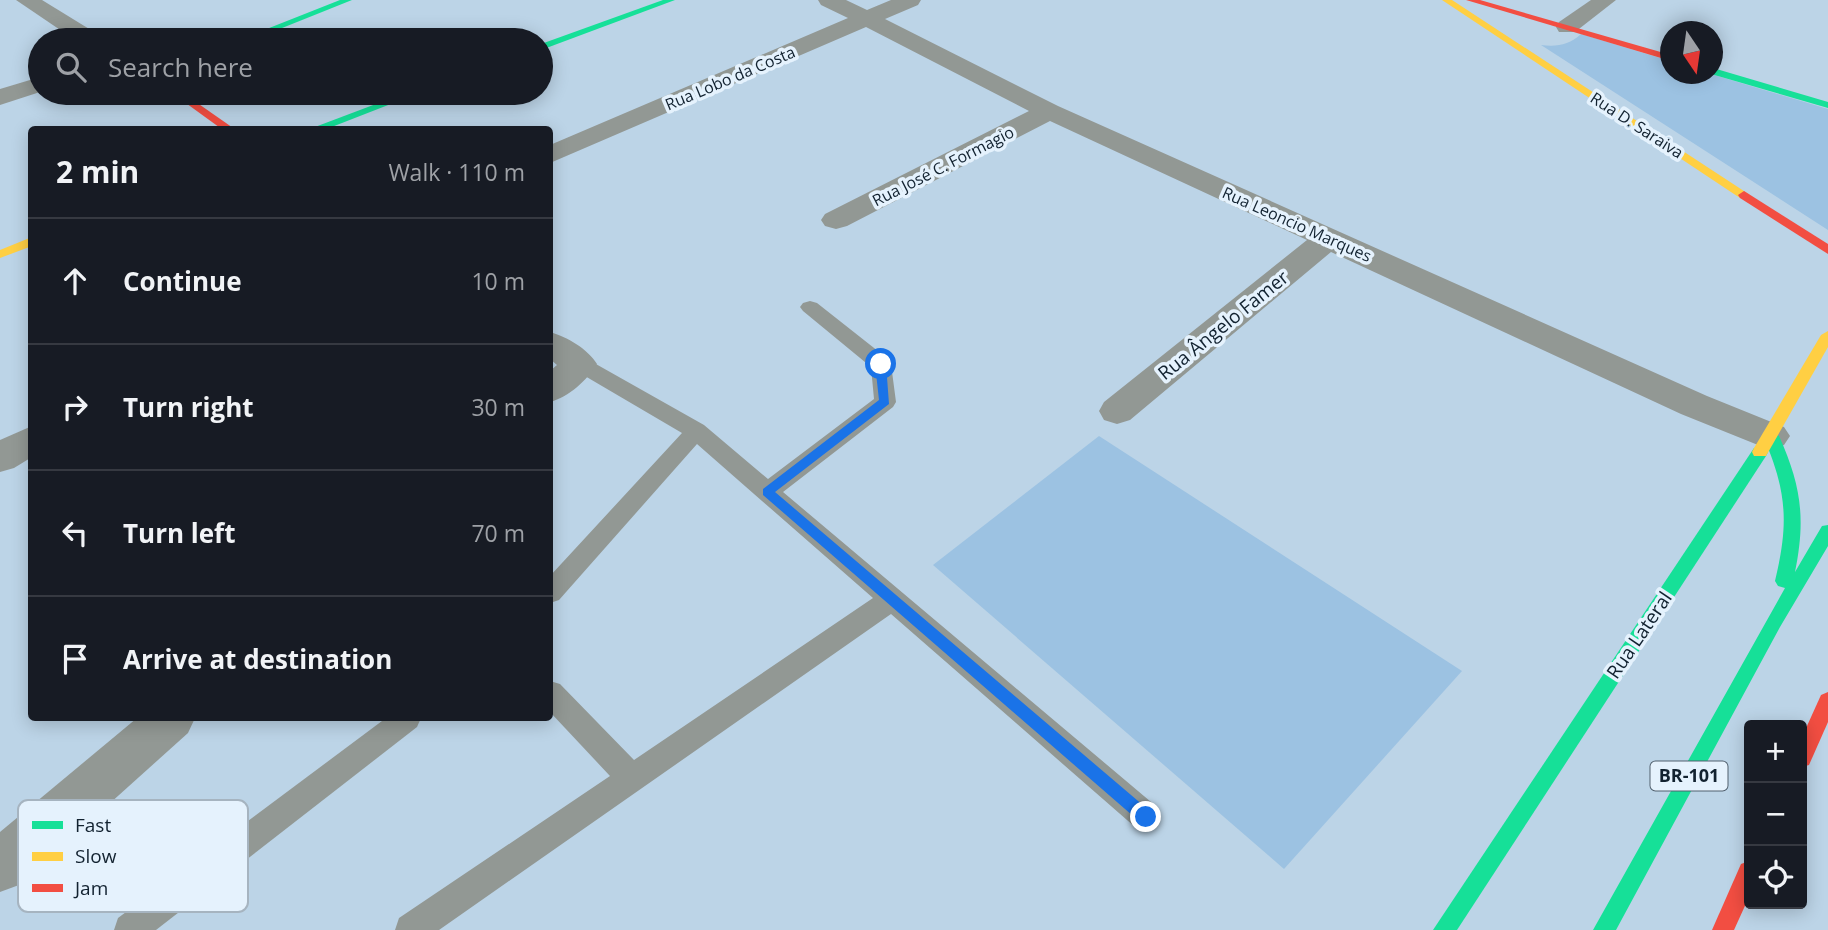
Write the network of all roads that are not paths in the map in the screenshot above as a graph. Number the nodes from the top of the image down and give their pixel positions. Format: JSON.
{"nodes":[{"id":1,"x":27,"y":0,"type":"edge"},
{"id":2,"x":348,"y":0,"type":"edge"},
{"id":3,"x":671,"y":0,"type":"edge"},
{"id":4,"x":830,"y":0,"type":"edge"},
{"id":5,"x":910,"y":0,"type":"edge"},
{"id":6,"x":1446,"y":0,"type":"edge"},
{"id":7,"x":1470,"y":0,"type":"edge"},
{"id":8,"x":1605,"y":0,"type":"edge"},
{"id":9,"x":869,"y":18,"type":"junction"},
{"id":10,"x":72,"y":28,"type":"edge"},
{"id":11,"x":275,"y":28,"type":"edge"},
{"id":12,"x":1554,"y":36,"type":"junction"},
{"id":13,"x":1504,"y":38,"type":"junction"},
{"id":14,"x":553,"y":43,"type":"edge"},
{"id":15,"x":1660,"y":56,"type":"edge"},
{"id":16,"x":1723,"y":74,"type":"edge"},
{"id":17,"x":28,"y":87,"type":"edge"},
{"id":18,"x":0,"y":97,"type":"edge"},
{"id":19,"x":195,"y":105,"type":"edge"},
{"id":20,"x":381,"y":105,"type":"edge"},
{"id":21,"x":1828,"y":105,"type":"edge"},
{"id":22,"x":1049,"y":111,"type":"junction"},
{"id":23,"x":225,"y":126,"type":"edge"},
{"id":24,"x":323,"y":126,"type":"edge"},
{"id":25,"x":553,"y":155,"type":"edge"},
{"id":26,"x":836,"y":220,"type":"dead end"},
{"id":27,"x":1329,"y":238,"type":"junction"},
{"id":28,"x":28,"y":243,"type":"edge"},
{"id":29,"x":1828,"y":250,"type":"edge"},
{"id":30,"x":0,"y":254,"type":"edge"},
{"id":31,"x":810,"y":307,"type":"dead end"},
{"id":32,"x":1828,"y":335,"type":"edge"},
{"id":33,"x":553,"y":346,"type":"edge"},
{"id":34,"x":580,"y":364,"type":"junction"},
{"id":35,"x":553,"y":387,"type":"edge"},
{"id":36,"x":1116,"y":411,"type":"dead end"},
{"id":37,"x":696,"y":432,"type":"junction"},
{"id":38,"x":1771,"y":436,"type":"junction"},
{"id":39,"x":28,"y":441,"type":"edge"},
{"id":40,"x":0,"y":458,"type":"edge"},
{"id":41,"x":767,"y":492,"type":"junction"},
{"id":42,"x":1828,"y":531,"type":"edge"},
{"id":43,"x":553,"y":590,"type":"edge"},
{"id":44,"x":892,"y":599,"type":"junction"},
{"id":45,"x":1774,"y":622,"type":"junction"},
{"id":46,"x":553,"y":696,"type":"edge"},
{"id":47,"x":1828,"y":701,"type":"edge"},
{"id":48,"x":168,"y":721,"type":"edge"},
{"id":49,"x":404,"y":721,"type":"edge"},
{"id":50,"x":1807,"y":747,"type":"edge"},
{"id":51,"x":632,"y":779,"type":"junction"},
{"id":52,"x":76,"y":800,"type":"edge"},
{"id":53,"x":1146,"y":817,"type":"dead end"},
{"id":54,"x":248,"y":840,"type":"edge"},
{"id":55,"x":18,"y":850,"type":"edge"},
{"id":56,"x":0,"y":866,"type":"edge"},
{"id":57,"x":1744,"y":883,"type":"edge"},
{"id":58,"x":154,"y":912,"type":"edge"},
{"id":59,"x":130,"y":930,"type":"edge"},
{"id":60,"x":411,"y":930,"type":"edge"},
{"id":61,"x":1444,"y":930,"type":"edge"},
{"id":62,"x":1604,"y":930,"type":"edge"},
{"id":63,"x":1723,"y":930,"type":"edge"}],
"edges":[{"from":1,"to":10,"type":"street"},
{"from":2,"to":11,"type":"main road"},
{"from":3,"to":14,"type":"main road"},
{"from":4,"to":9,"type":"street","name":"Rua Leoncio Marques"},
{"from":5,"to":9,"type":"street","name":"Rua Lobo da Costa"},
{"from":6,"to":13,"type":"main road","name":"Rua D. Saraiva"},
{"from":7,"to":12,"type":"main road"},
{"from":8,"to":12,"type":"street"},
{"from":9,"to":22,"type":"street","name":"Rua Leoncio Marques"},
{"from":9,"to":25,"type":"street","name":"Rua Lobo da Costa"},
{"from":12,"to":13,"type":"main road"},
{"from":12,"to":13,"type":"main road"},
{"from":12,"to":15,"type":"main road"},
{"from":13,"to":29,"type":"main road","name":"Rua D. Saraiva"},
{"from":16,"to":21,"type":"main road"},
{"from":17,"to":18,"type":"street"},
{"from":19,"to":23,"type":"main road"},
{"from":20,"to":24,"type":"main road"},
{"from":22,"to":26,"type":"street","name":"Rua José C. Formagio"},
{"from":22,"to":27,"type":"street","name":"Rua Leoncio Marques"},
{"from":27,"to":36,"type":"street","name":"Rua Ângelo Famer"},
{"from":27,"to":38,"type":"street","name":"Rua Leoncio Marques"},
{"from":28,"to":30,"type":"main road"},
{"from":31,"to":41,"type":"lane"},
{"from":32,"to":38,"type":"main road","name":"Rua Lateral"},
{"from":33,"to":34,"type":"street"},
{"from":34,"to":35,"type":"street"},
{"from":34,"to":37,"type":"lane"},
{"from":37,"to":41,"type":"lane"},
{"from":37,"to":43,"type":"lane"},
{"from":38,"to":45,"type":"main road"},
{"from":38,"to":61,"type":"main road","name":"Rua Lateral"},
{"from":39,"to":40,"type":"street"},
{"from":41,"to":44,"type":"lane"},
{"from":42,"to":45,"type":"main road","number":"BR-101"},
{"from":44,"to":51,"type":"lane"},
{"from":44,"to":53,"type":"lane"},
{"from":45,"to":62,"type":"main road","number":"BR-101"},
{"from":46,"to":51,"type":"lane"},
{"from":47,"to":50,"type":"main road"},
{"from":48,"to":52,"type":"street"},
{"from":49,"to":54,"type":"lane"},
{"from":51,"to":60,"type":"lane"},
{"from":55,"to":56,"type":"street"},
{"from":57,"to":63,"type":"main road"},
{"from":58,"to":59,"type":"lane"}]}
